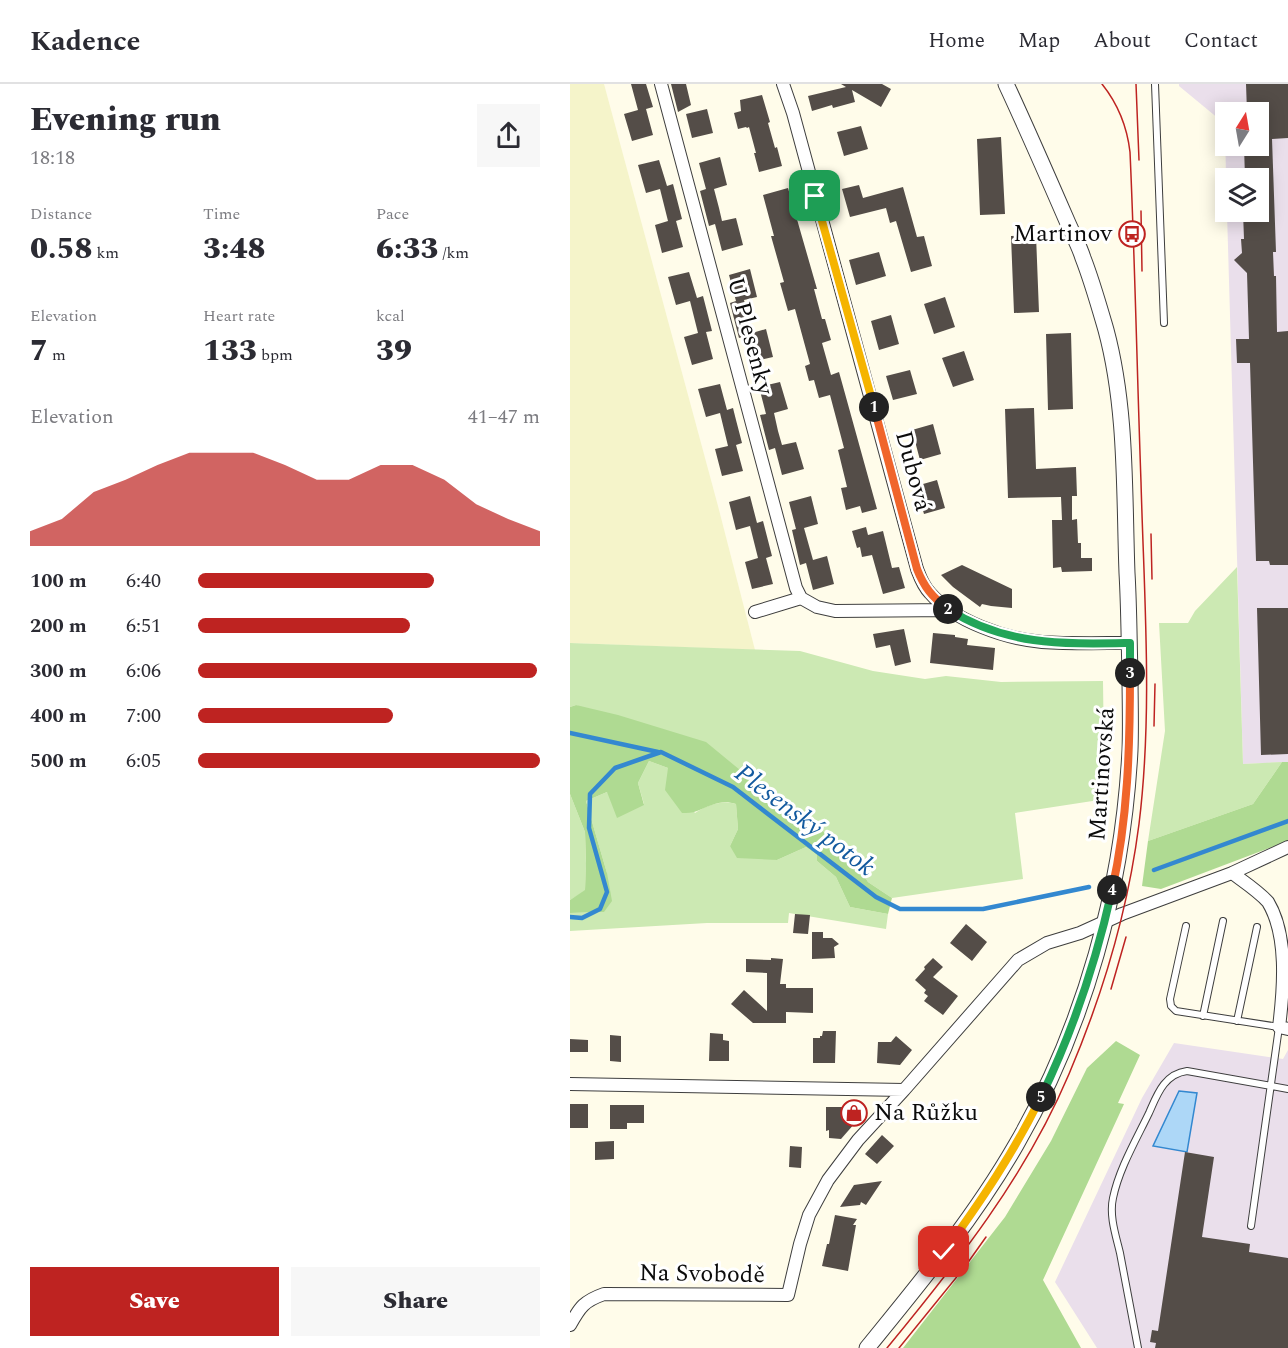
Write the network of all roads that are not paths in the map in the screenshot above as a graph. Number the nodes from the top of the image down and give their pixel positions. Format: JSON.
{"nodes":[{"id":1,"x":661,"y":84,"type":"edge"},
{"id":2,"x":783,"y":84,"type":"edge"},
{"id":3,"x":1006,"y":84,"type":"edge"},
{"id":4,"x":1155,"y":84,"type":"edge"},
{"id":5,"x":1164,"y":323,"type":"dead end"},
{"id":6,"x":801,"y":598,"type":"junction"},
{"id":7,"x":950,"y":610,"type":"junction"},
{"id":8,"x":754,"y":612,"type":"dead end"},
{"id":9,"x":1130,"y":643,"type":"junction"},
{"id":10,"x":1288,"y":847,"type":"edge"},
{"id":11,"x":1232,"y":873,"type":"junction"},
{"id":12,"x":1223,"y":921,"type":"dead end"},
{"id":13,"x":1104,"y":922,"type":"junction"},
{"id":14,"x":1186,"y":926,"type":"dead end"},
{"id":15,"x":1257,"y":927,"type":"dead end"},
{"id":16,"x":1203,"y":1016,"type":"junction"},
{"id":17,"x":1237,"y":1021,"type":"junction"},
{"id":18,"x":1283,"y":1028,"type":"edge"},
{"id":19,"x":570,"y":1084,"type":"edge"},
{"id":20,"x":1270,"y":1086,"type":"junction"},
{"id":21,"x":1288,"y":1089,"type":"edge"},
{"id":22,"x":904,"y":1090,"type":"junction"},
{"id":23,"x":1251,"y":1226,"type":"dead end"},
{"id":24,"x":570,"y":1324,"type":"edge"},
{"id":25,"x":867,"y":1348,"type":"edge"},
{"id":26,"x":1138,"y":1348,"type":"edge"}],
"edges":[{"from":1,"to":6,"type":"street","name":"U Plesenky"},
{"from":2,"to":7,"type":"street","name":"Dubová"},
{"from":3,"to":9,"type":"street","name":"Martinovská"},
{"from":4,"to":5,"type":"lane"},
{"from":6,"to":7,"type":"street"},
{"from":6,"to":8,"type":"street"},
{"from":7,"to":9,"type":"street","name":"Dubová"},
{"from":9,"to":13,"type":"street","name":"Martinovská"},
{"from":10,"to":11,"type":"street","name":"Na Svobodě"},
{"from":11,"to":13,"type":"street","name":"Na Svobodě"},
{"from":11,"to":18,"type":"street"},
{"from":12,"to":16,"type":"lane"},
{"from":13,"to":22,"type":"street","name":"Na Svobodě"},
{"from":13,"to":25,"type":"street","name":"Martinovská"},
{"from":14,"to":16,"type":"lane"},
{"from":15,"to":17,"type":"lane"},
{"from":16,"to":17,"type":"lane"},
{"from":17,"to":18,"type":"lane"},
{"from":18,"to":20,"type":"lane"},
{"from":19,"to":22,"type":"street"},
{"from":20,"to":21,"type":"lane"},
{"from":20,"to":23,"type":"lane"},
{"from":20,"to":26,"type":"lane"},
{"from":22,"to":24,"type":"street","name":"Na Svobodě"}]}
